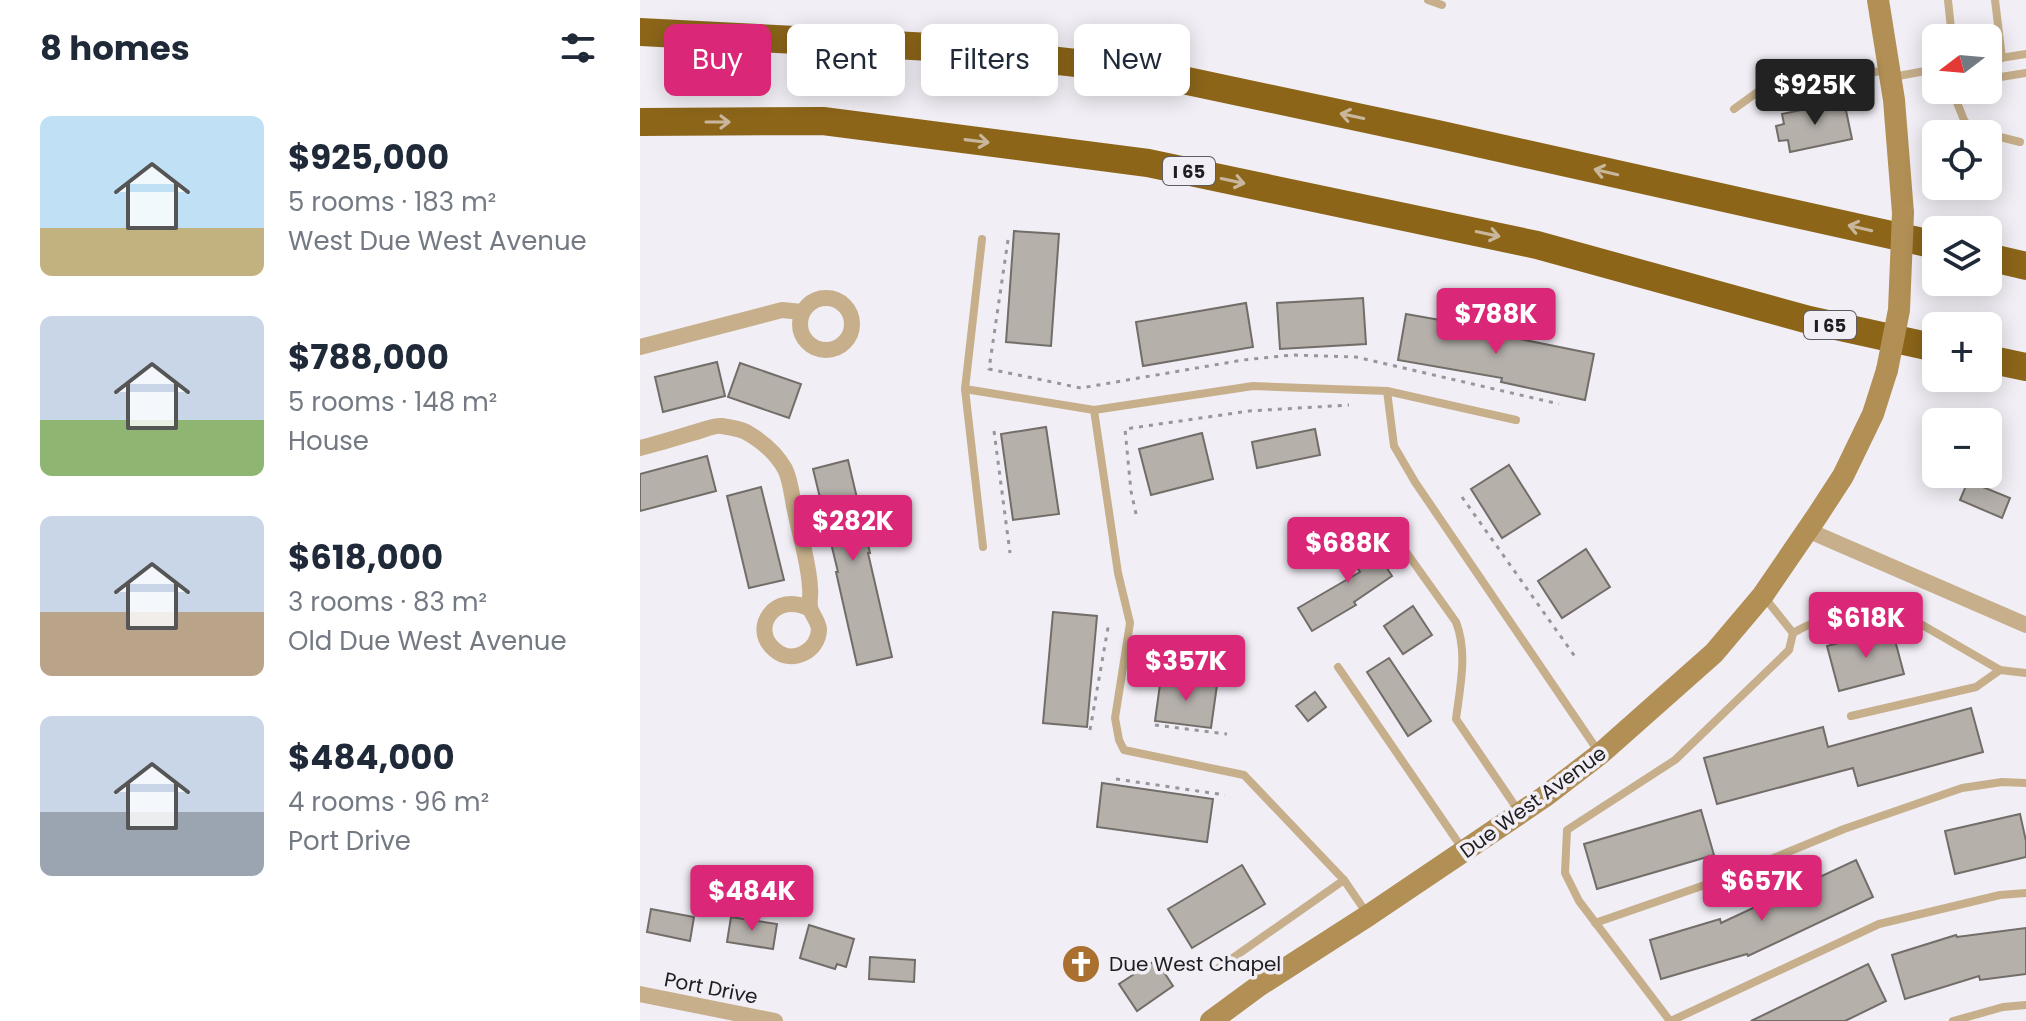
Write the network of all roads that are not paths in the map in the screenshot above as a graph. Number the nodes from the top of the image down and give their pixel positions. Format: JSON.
{"nodes":[{"id":1,"x":1428,"y":0,"type":"edge"},
{"id":2,"x":1878,"y":0,"type":"edge"},
{"id":3,"x":1948,"y":0,"type":"edge"},
{"id":4,"x":1995,"y":0,"type":"edge"},
{"id":5,"x":1442,"y":5,"type":"dead end"},
{"id":6,"x":1951,"y":24,"type":"edge"},
{"id":7,"x":1998,"y":24,"type":"edge"},
{"id":8,"x":640,"y":32,"type":"edge"},
{"id":9,"x":2026,"y":54,"type":"edge"},
{"id":10,"x":2002,"y":58,"type":"edge"},
{"id":11,"x":1922,"y":71,"type":"edge"},
{"id":12,"x":2026,"y":73,"type":"edge"},
{"id":13,"x":1890,"y":74,"type":"junction"},
{"id":14,"x":2002,"y":77,"type":"edge"},
{"id":15,"x":1734,"y":109,"type":"dead end"},
{"id":16,"x":640,"y":122,"type":"edge"},
{"id":17,"x":2002,"y":138,"type":"edge"},
{"id":18,"x":2020,"y":142,"type":"dead end"},
{"id":19,"x":982,"y":239,"type":"dead end"},
{"id":20,"x":1922,"y":242,"type":"edge"},
{"id":21,"x":2002,"y":260,"type":"edge"},
{"id":22,"x":2026,"y":266,"type":"edge"},
{"id":23,"x":802,"y":312,"type":"dead end"},
{"id":24,"x":1922,"y":345,"type":"edge"},
{"id":25,"x":640,"y":347,"type":"edge"},
{"id":26,"x":2002,"y":362,"type":"edge"},
{"id":27,"x":2026,"y":367,"type":"edge"},
{"id":28,"x":965,"y":389,"type":"junction"},
{"id":29,"x":1387,"y":391,"type":"junction"},
{"id":30,"x":1094,"y":410,"type":"junction"},
{"id":31,"x":1516,"y":420,"type":"dead end"},
{"id":32,"x":640,"y":448,"type":"edge"},
{"id":33,"x":1807,"y":530,"type":"junction"},
{"id":34,"x":1394,"y":535,"type":"dead end"},
{"id":35,"x":983,"y":547,"type":"dead end"},
{"id":36,"x":1763,"y":595,"type":"junction"},
{"id":37,"x":810,"y":609,"type":"dead end"},
{"id":38,"x":2026,"y":625,"type":"edge"},
{"id":39,"x":1793,"y":633,"type":"junction"},
{"id":40,"x":1338,"y":667,"type":"dead end"},
{"id":41,"x":2000,"y":670,"type":"junction"},
{"id":42,"x":2026,"y":673,"type":"edge"},
{"id":43,"x":1851,"y":716,"type":"dead end"},
{"id":44,"x":1600,"y":754,"type":"junction"},
{"id":45,"x":2026,"y":783,"type":"edge"},
{"id":46,"x":1520,"y":814,"type":"junction"},
{"id":47,"x":1464,"y":852,"type":"junction"},
{"id":48,"x":1344,"y":880,"type":"junction"},
{"id":49,"x":2026,"y":893,"type":"edge"},
{"id":50,"x":1369,"y":915,"type":"junction"},
{"id":51,"x":1595,"y":923,"type":"junction"},
{"id":52,"x":1217,"y":969,"type":"dead end"},
{"id":53,"x":640,"y":994,"type":"edge"},
{"id":54,"x":2026,"y":1005,"type":"edge"},
{"id":55,"x":775,"y":1021,"type":"edge"},
{"id":56,"x":1211,"y":1021,"type":"edge"},
{"id":57,"x":1670,"y":1021,"type":"edge"},
{"id":58,"x":1953,"y":1021,"type":"edge"}],
"edges":[{"from":1,"to":5,"type":"lane"},
{"from":2,"to":13,"type":"main road","name":"Due West Avenue"},
{"from":3,"to":6,"type":"lane"},
{"from":4,"to":7,"type":"lane"},
{"from":20,"to":8,"type":"highway","one_way":true},
{"from":9,"to":10,"type":"lane"},
{"from":11,"to":13,"type":"lane"},
{"from":12,"to":14,"type":"lane"},
{"from":13,"to":15,"type":"lane"},
{"from":13,"to":33,"type":"main road","name":"Due West Avenue","bridge":true},
{"from":16,"to":24,"type":"highway","number":"I 65","one_way":true},
{"from":17,"to":18,"type":"lane"},
{"from":19,"to":28,"type":"lane"},
{"from":21,"to":22,"type":"highway"},
{"from":23,"to":25,"type":"street"},
{"from":26,"to":27,"type":"highway"},
{"from":28,"to":30,"type":"lane"},
{"from":28,"to":35,"type":"lane"},
{"from":29,"to":30,"type":"lane"},
{"from":29,"to":31,"type":"lane"},
{"from":29,"to":44,"type":"lane"},
{"from":30,"to":48,"type":"lane"},
{"from":32,"to":37,"type":"street"},
{"from":33,"to":36,"type":"main road","name":"Due West Avenue"},
{"from":33,"to":38,"type":"street"},
{"from":34,"to":46,"type":"lane"},
{"from":36,"to":39,"type":"lane"},
{"from":36,"to":44,"type":"main road","name":"Due West Avenue"},
{"from":39,"to":41,"type":"lane"},
{"from":39,"to":51,"type":"lane"},
{"from":40,"to":47,"type":"lane"},
{"from":41,"to":42,"type":"lane"},
{"from":41,"to":43,"type":"lane"},
{"from":44,"to":46,"type":"main road","name":"Due West Avenue"},
{"from":45,"to":51,"type":"lane"},
{"from":46,"to":47,"type":"main road","name":"Due West Avenue"},
{"from":47,"to":50,"type":"main road","name":"Due West Avenue"},
{"from":48,"to":50,"type":"lane"},
{"from":48,"to":52,"type":"lane"},
{"from":49,"to":57,"type":"lane"},
{"from":50,"to":56,"type":"main road","name":"Due West Avenue"},
{"from":51,"to":57,"type":"lane"},
{"from":53,"to":55,"type":"street","name":"Port Drive"},
{"from":54,"to":58,"type":"lane"}]}
